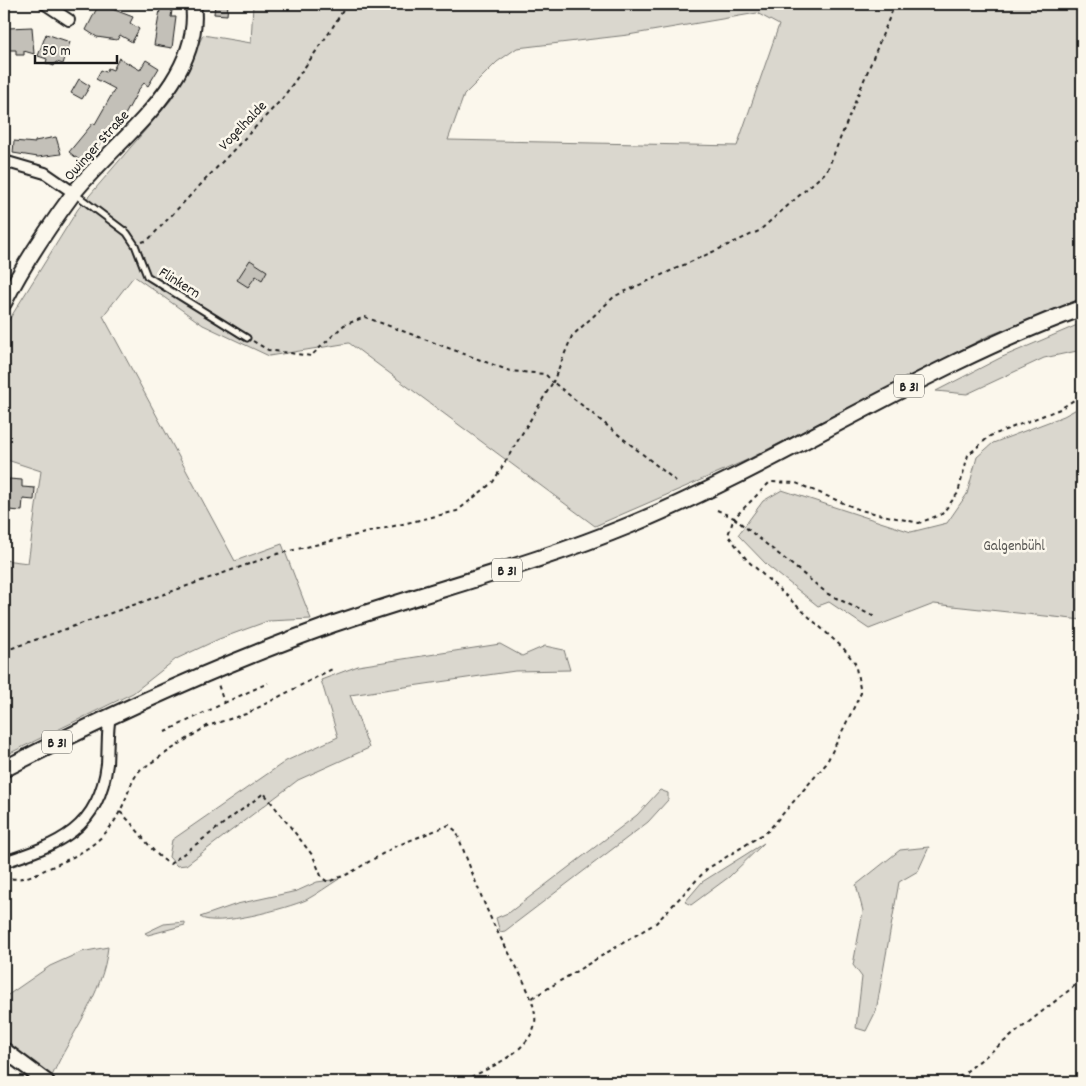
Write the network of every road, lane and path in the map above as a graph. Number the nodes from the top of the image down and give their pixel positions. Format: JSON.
{"nodes":[{"id":1,"x":44,"y":4,"type":"edge"},
{"id":2,"x":193,"y":4,"type":"edge"},
{"id":3,"x":347,"y":4,"type":"edge"},
{"id":4,"x":895,"y":4,"type":"edge"},
{"id":5,"x":69,"y":20,"type":"dead end"},
{"id":6,"x":4,"y":161,"type":"edge"},
{"id":7,"x":74,"y":193,"type":"junction"},
{"id":8,"x":135,"y":245,"type":"junction"},
{"id":9,"x":4,"y":303,"type":"edge"},
{"id":10,"x":1082,"y":308,"type":"edge"},
{"id":11,"x":247,"y":338,"type":"joint"},
{"id":12,"x":553,"y":382,"type":"junction"},
{"id":13,"x":1082,"y":395,"type":"edge"},
{"id":14,"x":676,"y":481,"type":"dead end"},
{"id":15,"x":717,"y":510,"type":"dead end"},
{"id":16,"x":734,"y":518,"type":"junction"},
{"id":17,"x":875,"y":617,"type":"dead end"},
{"id":18,"x":4,"y":651,"type":"edge"},
{"id":19,"x":334,"y":668,"type":"dead end"},
{"id":20,"x":218,"y":684,"type":"dead end"},
{"id":21,"x":268,"y":684,"type":"dead end"},
{"id":22,"x":224,"y":703,"type":"junction"},
{"id":23,"x":110,"y":714,"type":"junction"},
{"id":24,"x":165,"y":732,"type":"dead end"},
{"id":25,"x":4,"y":769,"type":"edge"},
{"id":26,"x":120,"y":812,"type":"junction"},
{"id":27,"x":4,"y":862,"type":"edge"},
{"id":28,"x":4,"y":876,"type":"edge"},
{"id":29,"x":1082,"y":980,"type":"edge"},
{"id":30,"x":532,"y":998,"type":"junction"},
{"id":31,"x":4,"y":1050,"type":"edge"},
{"id":32,"x":47,"y":1082,"type":"edge"},
{"id":33,"x":460,"y":1082,"type":"edge"},
{"id":34,"x":954,"y":1082,"type":"edge"}],
"edges":[{"from":1,"to":5,"type":"street"},
{"from":2,"to":7,"type":"street","name":"Owinger Straße"},
{"from":3,"to":8,"type":"path","name":"Vogelhalde"},
{"from":4,"to":12,"type":"path"},
{"from":6,"to":7,"type":"street"},
{"from":7,"to":8,"type":"lane","name":"Flinkern"},
{"from":7,"to":9,"type":"street","name":"Owinger Straße"},
{"from":8,"to":11,"type":"lane","name":"Flinkern"},
{"from":10,"to":23,"type":"main road","number":"B 31"},
{"from":11,"to":12,"type":"path"},
{"from":12,"to":14,"type":"path"},
{"from":12,"to":18,"type":"path"},
{"from":13,"to":16,"type":"path"},
{"from":15,"to":16,"type":"path"},
{"from":16,"to":17,"type":"path"},
{"from":16,"to":30,"type":"path"},
{"from":19,"to":26,"type":"path"},
{"from":20,"to":22,"type":"path"},
{"from":21,"to":22,"type":"path"},
{"from":22,"to":24,"type":"path"},
{"from":23,"to":25,"type":"main road","number":"B 31"},
{"from":23,"to":27,"type":"street"},
{"from":26,"to":28,"type":"path"},
{"from":26,"to":30,"type":"path"},
{"from":29,"to":34,"type":"path"},
{"from":30,"to":33,"type":"path"},
{"from":31,"to":32,"type":"street"}]}
